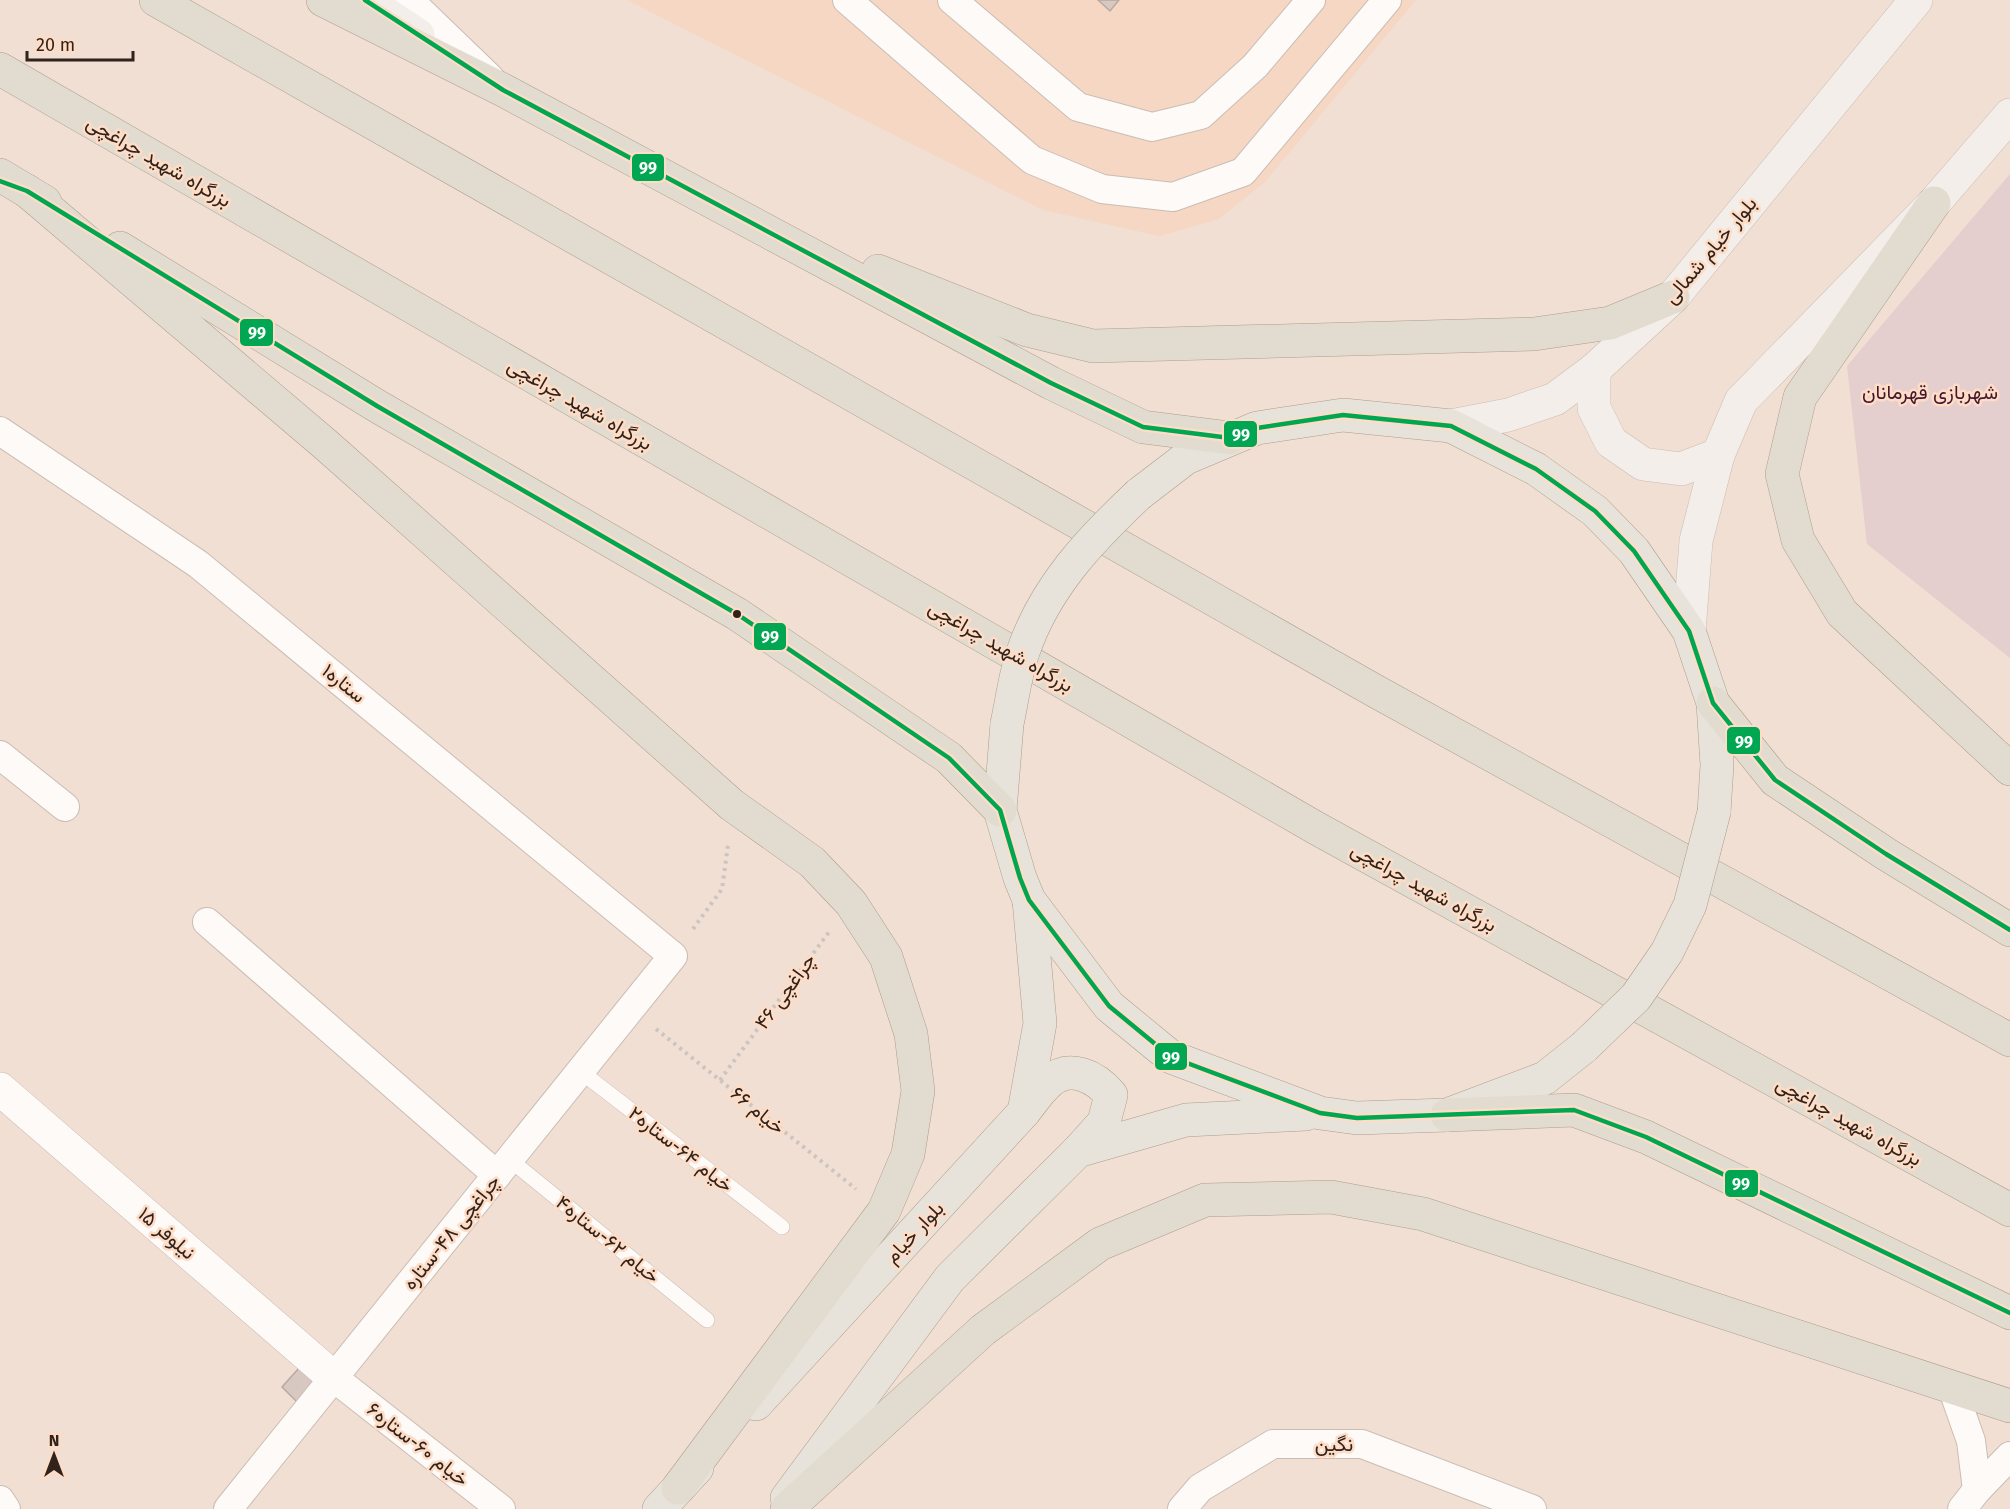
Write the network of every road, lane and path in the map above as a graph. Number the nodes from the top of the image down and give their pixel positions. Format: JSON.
{"nodes":[{"id":1,"x":156,"y":0,"type":"edge"},
{"id":2,"x":324,"y":0,"type":"edge"},
{"id":3,"x":365,"y":0,"type":"edge"},
{"id":4,"x":409,"y":0,"type":"edge"},
{"id":5,"x":847,"y":0,"type":"edge"},
{"id":6,"x":952,"y":0,"type":"edge"},
{"id":7,"x":1311,"y":0,"type":"edge"},
{"id":8,"x":1387,"y":0,"type":"edge"},
{"id":9,"x":1910,"y":2,"type":"edge"},
{"id":10,"x":0,"y":69,"type":"edge"},
{"id":11,"x":503,"y":90,"type":"junction"},
{"id":12,"x":2010,"y":115,"type":"edge"},
{"id":13,"x":9,"y":182,"type":"edge"},
{"id":14,"x":1934,"y":203,"type":"junction"},
{"id":15,"x":721,"y":208,"type":"junction"},
{"id":16,"x":1672,"y":297,"type":"junction"},
{"id":17,"x":1594,"y":370,"type":"junction"},
{"id":18,"x":1451,"y":426,"type":"junction"},
{"id":19,"x":0,"y":431,"type":"edge"},
{"id":20,"x":1230,"y":438,"type":"junction"},
{"id":21,"x":1718,"y":455,"type":"junction"},
{"id":22,"x":1689,"y":631,"type":"junction"},
{"id":23,"x":1713,"y":704,"type":"junction"},
{"id":24,"x":0,"y":755,"type":"edge"},
{"id":25,"x":2010,"y":769,"type":"edge"},
{"id":26,"x":732,"y":805,"type":"junction"},
{"id":27,"x":65,"y":807,"type":"dead end"},
{"id":28,"x":1000,"y":810,"type":"junction"},
{"id":29,"x":1029,"y":900,"type":"junction"},
{"id":30,"x":851,"y":903,"type":"junction"},
{"id":31,"x":207,"y":921,"type":"dead end"},
{"id":32,"x":2010,"y":930,"type":"edge"},
{"id":33,"x":673,"y":956,"type":"junction"},
{"id":34,"x":632,"y":1010,"type":"junction"},
{"id":35,"x":2010,"y":1040,"type":"edge"},
{"id":36,"x":580,"y":1071,"type":"junction"},
{"id":37,"x":720,"y":1080,"type":"junction"},
{"id":38,"x":3,"y":1096,"type":"edge"},
{"id":39,"x":1024,"y":1112,"type":"junction"},
{"id":40,"x":1320,"y":1113,"type":"junction"},
{"id":41,"x":1447,"y":1115,"type":"junction"},
{"id":42,"x":1078,"y":1151,"type":"junction"},
{"id":43,"x":503,"y":1167,"type":"junction"},
{"id":44,"x":2010,"y":1210,"type":"edge"},
{"id":45,"x":884,"y":1211,"type":"junction"},
{"id":46,"x":782,"y":1227,"type":"dead end"},
{"id":47,"x":2010,"y":1313,"type":"edge"},
{"id":48,"x":707,"y":1320,"type":"dead end"},
{"id":49,"x":334,"y":1378,"type":"junction"},
{"id":50,"x":1952,"y":1387,"type":"junction"},
{"id":51,"x":2010,"y":1406,"type":"edge"},
{"id":52,"x":2010,"y":1456,"type":"edge"},
{"id":53,"x":668,"y":1499,"type":"edge"},
{"id":54,"x":1970,"y":1499,"type":"edge"},
{"id":55,"x":0,"y":1500,"type":"edge"},
{"id":56,"x":6,"y":1509,"type":"edge"},
{"id":57,"x":228,"y":1509,"type":"edge"},
{"id":58,"x":501,"y":1509,"type":"edge"},
{"id":59,"x":779,"y":1509,"type":"edge"},
{"id":60,"x":787,"y":1509,"type":"edge"},
{"id":61,"x":1182,"y":1509,"type":"edge"},
{"id":62,"x":1532,"y":1509,"type":"edge"}],
"edges":[{"from":1,"to":35,"type":"highway"},
{"from":2,"to":11,"type":"highway"},
{"from":3,"to":11,"type":"main road"},
{"from":4,"to":11,"type":"street"},
{"from":5,"to":8,"type":"street"},
{"from":6,"to":7,"type":"street"},
{"from":9,"to":16,"type":"main road","name":"بلوار خیام شمالی"},
{"from":10,"to":44,"type":"highway","name":"بزرگراه شهید چراغچی"},
{"from":11,"to":15,"type":"highway"},
{"from":12,"to":14,"type":"main road"},
{"from":13,"to":26,"type":"highway"},
{"from":13,"to":28,"type":"highway"},
{"from":14,"to":21,"type":"main road"},
{"from":14,"to":25,"type":"highway"},
{"from":15,"to":16,"type":"highway"},
{"from":15,"to":20,"type":"highway"},
{"from":16,"to":17,"type":"main road","name":"بلوار خیام شمالی"},
{"from":17,"to":18,"type":"main road","name":"بلوار خیام شمالی"},
{"from":17,"to":21,"type":"main road"},
{"from":18,"to":20,"type":"main road"},
{"from":18,"to":22,"type":"main road"},
{"from":19,"to":33,"type":"street","name":"ستاره۱"},
{"from":20,"to":28,"type":"main road","bridge":true},
{"from":21,"to":22,"type":"main road"},
{"from":22,"to":23,"type":"main road"},
{"from":23,"to":32,"type":"highway"},
{"from":23,"to":41,"type":"main road","bridge":true},
{"from":24,"to":27,"type":"street"},
{"from":26,"to":30,"type":"highway"},
{"from":26,"to":33,"type":"path"},
{"from":28,"to":29,"type":"main road"},
{"from":29,"to":39,"type":"main road"},
{"from":29,"to":40,"type":"main road"},
{"from":30,"to":37,"type":"path","name":"چراغچی ۴۶"},
{"from":30,"to":45,"type":"highway"},
{"from":31,"to":43,"type":"street"},
{"from":33,"to":34,"type":"street","name":"چراغچی ۴۸-ستاره"},
{"from":34,"to":36,"type":"street","name":"چراغچی ۴۸-ستاره"},
{"from":34,"to":37,"type":"path","name":"خیام ۶۶"},
{"from":36,"to":43,"type":"street","name":"چراغچی ۴۸-ستاره"},
{"from":36,"to":46,"type":"lane","name":"خیام ۶۴-ستاره۲"},
{"from":37,"to":45,"type":"path","name":"خیام ۶۶"},
{"from":38,"to":49,"type":"street","name":"نیلوفر ۱۵"},
{"from":39,"to":42,"type":"main road","name":"بلوار خیام"},
{"from":39,"to":53,"type":"main road","name":"بلوار خیام"},
{"from":40,"to":41,"type":"main road"},
{"from":40,"to":42,"type":"main road"},
{"from":41,"to":47,"type":"highway"},
{"from":42,"to":59,"type":"main road"},
{"from":43,"to":48,"type":"lane","name":"خیام ۶۲-ستاره۴"},
{"from":43,"to":49,"type":"street","name":"چراغچی ۴۸-ستاره"},
{"from":45,"to":53,"type":"highway"},
{"from":49,"to":57,"type":"street","name":"چراغچی ۴۸-ستاره"},
{"from":49,"to":58,"type":"street","name":"خیام ۶۰-ستاره۶"},
{"from":50,"to":51,"type":"highway"},
{"from":50,"to":54,"type":"street"},
{"from":50,"to":60,"type":"highway"},
{"from":52,"to":54,"type":"street"},
{"from":55,"to":56,"type":"street"},
{"from":61,"to":62,"type":"street","name":"نگین"}]}
